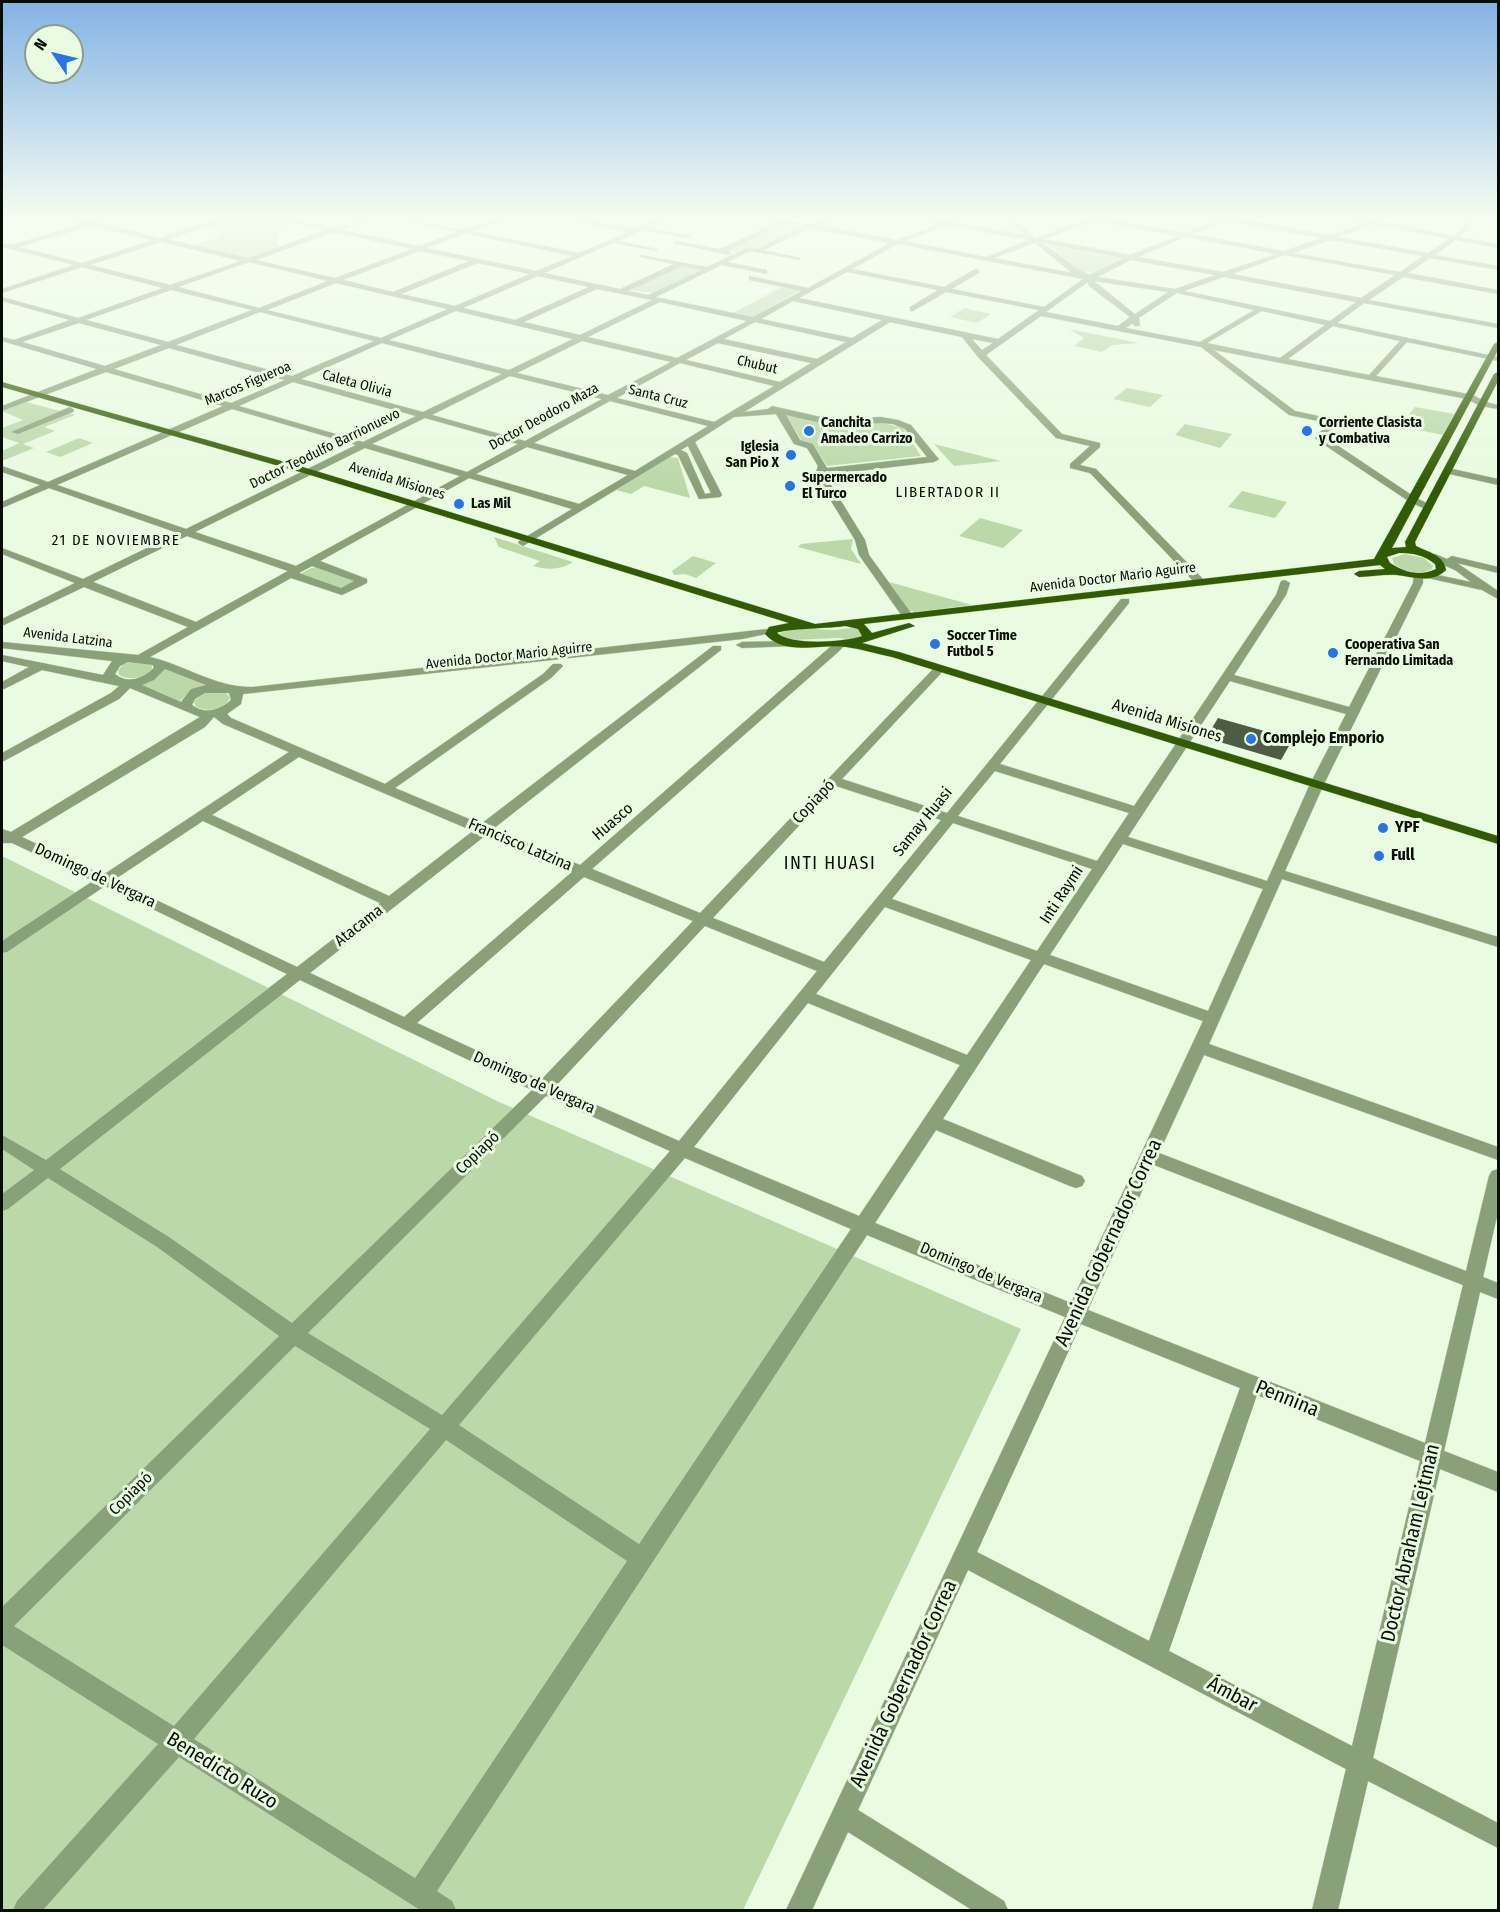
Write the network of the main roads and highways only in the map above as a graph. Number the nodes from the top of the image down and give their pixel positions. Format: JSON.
{"nodes":[{"id":1,"x":1498,"y":344,"type":"edge"},
{"id":2,"x":1495,"y":358,"type":"edge"},
{"id":3,"x":1498,"y":374,"type":"edge"},
{"id":4,"x":2,"y":385,"type":"edge"},
{"id":5,"x":2,"y":391,"type":"edge"},
{"id":6,"x":32,"y":397,"type":"junction"},
{"id":7,"x":165,"y":434,"type":"junction"},
{"id":8,"x":526,"y":542,"type":"junction"},
{"id":9,"x":1426,"y":554,"type":"junction"},
{"id":10,"x":1384,"y":556,"type":"junction"},
{"id":11,"x":1398,"y":572,"type":"junction"},
{"id":12,"x":846,"y":624,"type":"junction"},
{"id":13,"x":814,"y":627,"type":"junction"},
{"id":14,"x":773,"y":630,"type":"junction"},
{"id":15,"x":868,"y":637,"type":"junction"},
{"id":16,"x":842,"y":643,"type":"junction"},
{"id":17,"x":895,"y":654,"type":"junction"},
{"id":18,"x":1498,"y":840,"type":"edge"}],
"edges":[{"from":1,"to":2,"type":"main road"},
{"from":2,"to":10,"type":"main road"},
{"from":3,"to":9,"type":"main road"},
{"from":4,"to":6,"type":"main road","name":"Avenida Misiones"},
{"from":5,"to":6,"type":"main road","name":"Avenida Misiones"},
{"from":6,"to":7,"type":"main road","name":"Avenida Misiones"},
{"from":6,"to":7,"type":"main road","name":"Avenida Misiones"},
{"from":7,"to":8,"type":"main road","name":"Avenida Misiones"},
{"from":8,"to":13,"type":"main road","name":"Avenida Misiones"},
{"from":8,"to":14,"type":"main road","name":"Avenida Misiones"},
{"from":9,"to":10,"type":"main road","name":"Avenida Doctor Mario Aguirre"},
{"from":9,"to":11,"type":"main road","name":"Avenida Doctor Mario Aguirre"},
{"from":10,"to":11,"type":"main road"},
{"from":10,"to":12,"type":"main road","name":"Avenida Doctor Mario Aguirre"},
{"from":11,"to":15,"type":"main road","name":"Avenida Doctor Mario Aguirre"},
{"from":12,"to":13,"type":"main road","name":"Avenida Doctor Mario Aguirre"},
{"from":12,"to":15,"type":"main road","name":"Avenida Misiones"},
{"from":13,"to":14,"type":"main road","name":"Avenida Doctor Mario Aguirre"},
{"from":14,"to":16,"type":"main road","name":"Avenida Misiones"},
{"from":15,"to":16,"type":"main road","name":"Avenida Doctor Mario Aguirre"},
{"from":15,"to":17,"type":"main road","name":"Avenida Misiones"},
{"from":16,"to":17,"type":"main road","name":"Avenida Misiones"},
{"from":17,"to":18,"type":"main road","name":"Avenida Misiones"}]}
